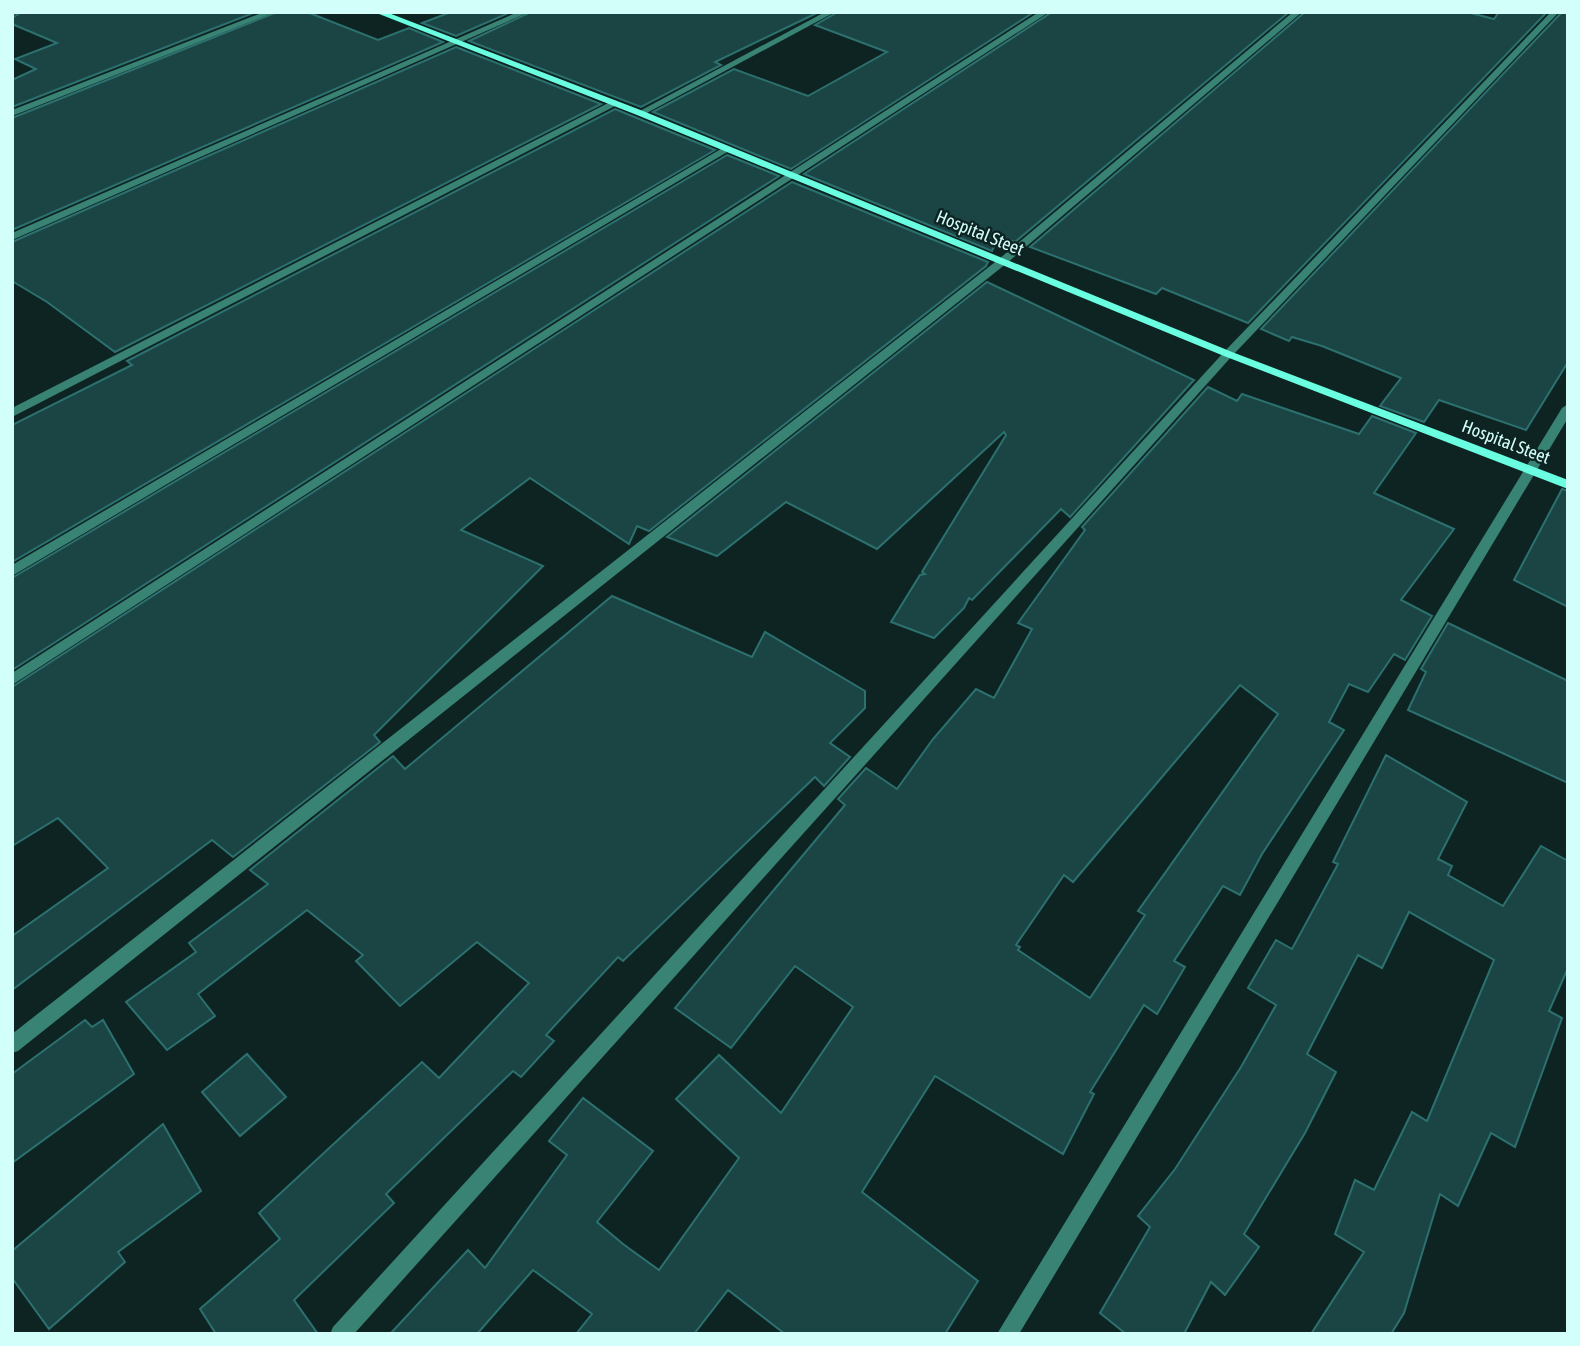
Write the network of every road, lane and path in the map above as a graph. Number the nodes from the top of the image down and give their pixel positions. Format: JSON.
{"nodes":[{"id":1,"x":271,"y":12,"type":"edge"},
{"id":2,"x":378,"y":12,"type":"edge"},
{"id":3,"x":526,"y":12,"type":"edge"},
{"id":4,"x":831,"y":12,"type":"edge"},
{"id":5,"x":1045,"y":12,"type":"edge"},
{"id":6,"x":1298,"y":12,"type":"edge"},
{"id":7,"x":1555,"y":12,"type":"edge"},
{"id":8,"x":456,"y":43,"type":"junction"},
{"id":9,"x":614,"y":103,"type":"junction"},
{"id":10,"x":12,"y":113,"type":"edge"},
{"id":11,"x":640,"y":113,"type":"junction"},
{"id":12,"x":726,"y":149,"type":"junction"},
{"id":13,"x":795,"y":176,"type":"junction"},
{"id":14,"x":12,"y":237,"type":"edge"},
{"id":15,"x":1003,"y":261,"type":"junction"},
{"id":16,"x":1228,"y":354,"type":"junction"},
{"id":17,"x":1568,"y":408,"type":"edge"},
{"id":18,"x":12,"y":413,"type":"edge"},
{"id":19,"x":1529,"y":470,"type":"junction"},
{"id":20,"x":1568,"y":485,"type":"edge"},
{"id":21,"x":12,"y":571,"type":"edge"},
{"id":22,"x":12,"y":680,"type":"edge"},
{"id":23,"x":12,"y":1045,"type":"edge"},
{"id":24,"x":340,"y":1334,"type":"edge"},
{"id":25,"x":1007,"y":1334,"type":"edge"}],
"edges":[{"from":1,"to":10,"type":"street"},
{"from":2,"to":8,"type":"street","name":"Hospital Steet"},
{"from":3,"to":8,"type":"street"},
{"from":4,"to":11,"type":"street"},
{"from":5,"to":13,"type":"street"},
{"from":6,"to":15,"type":"street"},
{"from":7,"to":16,"type":"street"},
{"from":8,"to":9,"type":"street","name":"Hospital Steet"},
{"from":8,"to":14,"type":"street"},
{"from":9,"to":11,"type":"street","name":"Hospital Steet"},
{"from":9,"to":18,"type":"street"},
{"from":11,"to":12,"type":"street","name":"Hospital Steet"},
{"from":12,"to":13,"type":"street","name":"Hospital Steet"},
{"from":12,"to":21,"type":"street"},
{"from":13,"to":15,"type":"street","name":"Hospital Steet"},
{"from":13,"to":22,"type":"street"},
{"from":15,"to":16,"type":"street","name":"Hospital Steet"},
{"from":15,"to":23,"type":"street"},
{"from":16,"to":19,"type":"street","name":"Hospital Steet"},
{"from":16,"to":24,"type":"street"},
{"from":17,"to":19,"type":"street"},
{"from":19,"to":20,"type":"street","name":"Hospital Steet"},
{"from":19,"to":25,"type":"street"}]}
